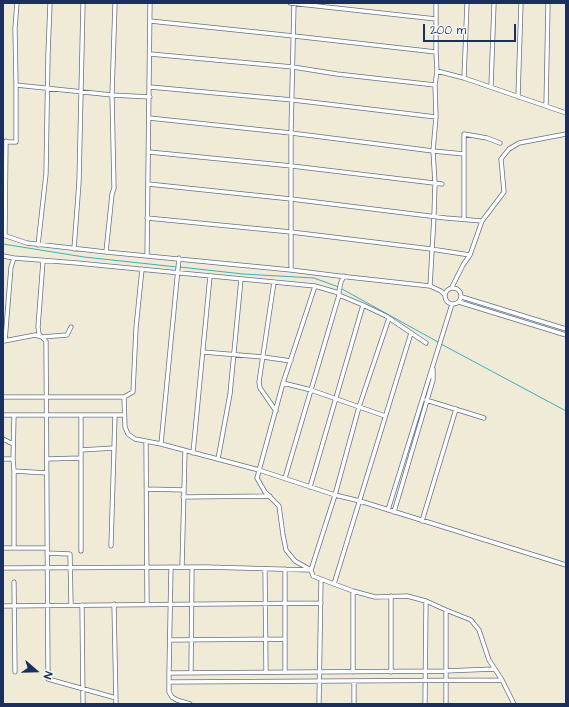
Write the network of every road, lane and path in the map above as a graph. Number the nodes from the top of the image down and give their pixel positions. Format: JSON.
{"nodes":[{"id":1,"x":17,"y":3,"type":"edge"},
{"id":2,"x":50,"y":3,"type":"edge"},
{"id":3,"x":83,"y":3,"type":"edge"},
{"id":4,"x":115,"y":3,"type":"edge"},
{"id":5,"x":150,"y":3,"type":"edge"},
{"id":6,"x":290,"y":3,"type":"edge"},
{"id":7,"x":294,"y":3,"type":"edge"},
{"id":8,"x":436,"y":3,"type":"edge"},
{"id":9,"x":467,"y":3,"type":"edge"},
{"id":10,"x":494,"y":3,"type":"edge"},
{"id":11,"x":521,"y":3,"type":"edge"},
{"id":12,"x":548,"y":3,"type":"edge"},
{"id":13,"x":436,"y":19,"type":"junction"},
{"id":14,"x":150,"y":21,"type":"junction"},
{"id":15,"x":294,"y":36,"type":"junction"},
{"id":16,"x":436,"y":52,"type":"junction"},
{"id":17,"x":150,"y":54,"type":"junction"},
{"id":18,"x":293,"y":67,"type":"junction"},
{"id":19,"x":437,"y":71,"type":"junction"},
{"id":20,"x":464,"y":78,"type":"junction"},
{"id":21,"x":16,"y":85,"type":"junction"},
{"id":22,"x":435,"y":85,"type":"junction"},
{"id":23,"x":150,"y":87,"type":"junction"},
{"id":24,"x":490,"y":87,"type":"junction"},
{"id":25,"x":47,"y":88,"type":"junction"},
{"id":26,"x":81,"y":92,"type":"junction"},
{"id":27,"x":112,"y":95,"type":"junction"},
{"id":28,"x":518,"y":96,"type":"junction"},
{"id":29,"x":150,"y":97,"type":"junction"},
{"id":30,"x":293,"y":100,"type":"junction"},
{"id":31,"x":546,"y":106,"type":"junction"},
{"id":32,"x":566,"y":113,"type":"edge"},
{"id":33,"x":436,"y":117,"type":"junction"},
{"id":34,"x":149,"y":118,"type":"junction"},
{"id":35,"x":292,"y":133,"type":"junction"},
{"id":36,"x":566,"y":134,"type":"edge"},
{"id":37,"x":4,"y":142,"type":"edge"},
{"id":38,"x":500,"y":143,"type":"dead end"},
{"id":39,"x":433,"y":151,"type":"junction"},
{"id":40,"x":149,"y":152,"type":"junction"},
{"id":41,"x":464,"y":154,"type":"junction"},
{"id":42,"x":292,"y":166,"type":"junction"},
{"id":43,"x":435,"y":183,"type":"junction"},
{"id":44,"x":148,"y":184,"type":"junction"},
{"id":45,"x":442,"y":184,"type":"dead end"},
{"id":46,"x":291,"y":199,"type":"junction"},
{"id":47,"x":434,"y":216,"type":"junction"},
{"id":48,"x":147,"y":218,"type":"junction"},
{"id":49,"x":464,"y":219,"type":"junction"},
{"id":50,"x":482,"y":221,"type":"junction"},
{"id":51,"x":291,"y":232,"type":"junction"},
{"id":52,"x":4,"y":235,"type":"edge"},
{"id":53,"x":38,"y":245,"type":"junction"},
{"id":54,"x":74,"y":249,"type":"junction"},
{"id":55,"x":431,"y":249,"type":"junction"},
{"id":56,"x":106,"y":252,"type":"junction"},
{"id":57,"x":147,"y":255,"type":"junction"},
{"id":58,"x":470,"y":255,"type":"junction"},
{"id":59,"x":3,"y":256,"type":"edge"},
{"id":60,"x":14,"y":258,"type":"junction"},
{"id":61,"x":179,"y":258,"type":"junction"},
{"id":62,"x":43,"y":260,"type":"junction"},
{"id":63,"x":142,"y":269,"type":"junction"},
{"id":64,"x":291,"y":270,"type":"junction"},
{"id":65,"x":178,"y":272,"type":"junction"},
{"id":66,"x":210,"y":276,"type":"junction"},
{"id":67,"x":344,"y":276,"type":"junction"},
{"id":68,"x":241,"y":279,"type":"junction"},
{"id":69,"x":274,"y":282,"type":"junction"},
{"id":70,"x":315,"y":286,"type":"junction"},
{"id":71,"x":430,"y":286,"type":"junction"},
{"id":72,"x":452,"y":287,"type":"junction"},
{"id":73,"x":339,"y":293,"type":"junction"},
{"id":74,"x":445,"y":295,"type":"junction"},
{"id":75,"x":462,"y":297,"type":"junction"},
{"id":76,"x":459,"y":302,"type":"junction"},
{"id":77,"x":452,"y":304,"type":"junction"},
{"id":78,"x":363,"y":305,"type":"junction"},
{"id":79,"x":389,"y":318,"type":"junction"},
{"id":80,"x":71,"y":326,"type":"dead end"},
{"id":81,"x":566,"y":329,"type":"edge"},
{"id":82,"x":411,"y":333,"type":"junction"},
{"id":83,"x":566,"y":335,"type":"edge"},
{"id":84,"x":42,"y":336,"type":"junction"},
{"id":85,"x":4,"y":341,"type":"edge"},
{"id":86,"x":426,"y":343,"type":"dead end"},
{"id":87,"x":203,"y":352,"type":"junction"},
{"id":88,"x":235,"y":354,"type":"junction"},
{"id":89,"x":263,"y":357,"type":"junction"},
{"id":90,"x":291,"y":361,"type":"junction"},
{"id":91,"x":433,"y":364,"type":"junction"},
{"id":92,"x":284,"y":383,"type":"junction"},
{"id":93,"x":311,"y":390,"type":"junction"},
{"id":94,"x":3,"y":397,"type":"edge"},
{"id":95,"x":46,"y":397,"type":"junction"},
{"id":96,"x":124,"y":397,"type":"junction"},
{"id":97,"x":336,"y":399,"type":"junction"},
{"id":98,"x":422,"y":399,"type":"junction"},
{"id":99,"x":427,"y":400,"type":"junction"},
{"id":100,"x":359,"y":407,"type":"junction"},
{"id":101,"x":456,"y":410,"type":"junction"},
{"id":102,"x":276,"y":412,"type":"junction"},
{"id":103,"x":3,"y":415,"type":"edge"},
{"id":104,"x":14,"y":415,"type":"junction"},
{"id":105,"x":46,"y":415,"type":"junction"},
{"id":106,"x":81,"y":415,"type":"junction"},
{"id":107,"x":114,"y":415,"type":"junction"},
{"id":108,"x":124,"y":415,"type":"junction"},
{"id":109,"x":385,"y":416,"type":"junction"},
{"id":110,"x":484,"y":418,"type":"dead end"},
{"id":111,"x":3,"y":439,"type":"edge"},
{"id":112,"x":146,"y":442,"type":"junction"},
{"id":113,"x":13,"y":444,"type":"junction"},
{"id":114,"x":160,"y":444,"type":"junction"},
{"id":115,"x":114,"y":448,"type":"junction"},
{"id":116,"x":81,"y":450,"type":"junction"},
{"id":117,"x":184,"y":451,"type":"junction"},
{"id":118,"x":193,"y":453,"type":"junction"},
{"id":119,"x":81,"y":458,"type":"junction"},
{"id":120,"x":13,"y":459,"type":"junction"},
{"id":121,"x":47,"y":459,"type":"junction"},
{"id":122,"x":218,"y":459,"type":"junction"},
{"id":123,"x":3,"y":460,"type":"edge"},
{"id":124,"x":259,"y":470,"type":"junction"},
{"id":125,"x":14,"y":471,"type":"junction"},
{"id":126,"x":47,"y":473,"type":"junction"},
{"id":127,"x":285,"y":478,"type":"junction"},
{"id":128,"x":310,"y":487,"type":"junction"},
{"id":129,"x":147,"y":490,"type":"junction"},
{"id":130,"x":184,"y":490,"type":"junction"},
{"id":131,"x":334,"y":495,"type":"junction"},
{"id":132,"x":270,"y":496,"type":"junction"},
{"id":133,"x":183,"y":498,"type":"junction"},
{"id":134,"x":360,"y":501,"type":"junction"},
{"id":135,"x":388,"y":510,"type":"junction"},
{"id":136,"x":394,"y":512,"type":"junction"},
{"id":137,"x":422,"y":521,"type":"junction"},
{"id":138,"x":111,"y":546,"type":"dead end"},
{"id":139,"x":3,"y":548,"type":"edge"},
{"id":140,"x":14,"y":548,"type":"junction"},
{"id":141,"x":46,"y":548,"type":"junction"},
{"id":142,"x":82,"y":551,"type":"dead end"},
{"id":143,"x":47,"y":553,"type":"junction"},
{"id":144,"x":566,"y":565,"type":"edge"},
{"id":145,"x":48,"y":567,"type":"junction"},
{"id":146,"x":71,"y":567,"type":"junction"},
{"id":147,"x":147,"y":567,"type":"junction"},
{"id":148,"x":172,"y":567,"type":"junction"},
{"id":149,"x":182,"y":567,"type":"junction"},
{"id":150,"x":192,"y":567,"type":"junction"},
{"id":151,"x":3,"y":568,"type":"edge"},
{"id":152,"x":265,"y":569,"type":"junction"},
{"id":153,"x":285,"y":569,"type":"junction"},
{"id":154,"x":312,"y":570,"type":"junction"},
{"id":155,"x":321,"y":579,"type":"junction"},
{"id":156,"x":14,"y":582,"type":"dead end"},
{"id":157,"x":334,"y":584,"type":"junction"},
{"id":158,"x":353,"y":591,"type":"junction"},
{"id":159,"x":391,"y":596,"type":"junction"},
{"id":160,"x":426,"y":601,"type":"junction"},
{"id":161,"x":265,"y":603,"type":"junction"},
{"id":162,"x":285,"y":603,"type":"junction"},
{"id":163,"x":321,"y":603,"type":"junction"},
{"id":164,"x":114,"y":604,"type":"junction"},
{"id":165,"x":147,"y":604,"type":"junction"},
{"id":166,"x":171,"y":604,"type":"junction"},
{"id":167,"x":192,"y":604,"type":"junction"},
{"id":168,"x":14,"y":605,"type":"junction"},
{"id":169,"x":48,"y":605,"type":"junction"},
{"id":170,"x":71,"y":605,"type":"junction"},
{"id":171,"x":82,"y":605,"type":"junction"},
{"id":172,"x":3,"y":606,"type":"edge"},
{"id":173,"x":446,"y":610,"type":"junction"},
{"id":174,"x":265,"y":639,"type":"junction"},
{"id":175,"x":285,"y":639,"type":"junction"},
{"id":176,"x":170,"y":640,"type":"junction"},
{"id":177,"x":191,"y":640,"type":"junction"},
{"id":178,"x":494,"y":669,"type":"junction"},
{"id":179,"x":15,"y":672,"type":"dead end"},
{"id":180,"x":266,"y":672,"type":"junction"},
{"id":181,"x":286,"y":672,"type":"junction"},
{"id":182,"x":320,"y":672,"type":"junction"},
{"id":183,"x":353,"y":672,"type":"junction"},
{"id":184,"x":391,"y":672,"type":"junction"},
{"id":185,"x":426,"y":672,"type":"junction"},
{"id":186,"x":445,"y":672,"type":"junction"},
{"id":187,"x":169,"y":673,"type":"junction"},
{"id":188,"x":191,"y":673,"type":"junction"},
{"id":189,"x":354,"y":680,"type":"junction"},
{"id":190,"x":426,"y":680,"type":"junction"},
{"id":191,"x":445,"y":680,"type":"junction"},
{"id":192,"x":502,"y":680,"type":"junction"},
{"id":193,"x":320,"y":681,"type":"junction"},
{"id":194,"x":169,"y":682,"type":"junction"},
{"id":195,"x":83,"y":689,"type":"junction"},
{"id":196,"x":116,"y":698,"type":"junction"},
{"id":197,"x":185,"y":703,"type":"edge"},
{"id":198,"x":83,"y":704,"type":"edge"},
{"id":199,"x":116,"y":704,"type":"edge"},
{"id":200,"x":190,"y":704,"type":"edge"},
{"id":201,"x":319,"y":704,"type":"edge"},
{"id":202,"x":354,"y":704,"type":"edge"},
{"id":203,"x":425,"y":704,"type":"edge"},
{"id":204,"x":446,"y":704,"type":"edge"},
{"id":205,"x":514,"y":704,"type":"edge"}],
"edges":[{"from":1,"to":21,"type":"street"},
{"from":2,"to":25,"type":"street"},
{"from":3,"to":26,"type":"street"},
{"from":4,"to":27,"type":"street"},
{"from":5,"to":14,"type":"street"},
{"from":6,"to":7,"type":"street"},
{"from":7,"to":13,"type":"street"},
{"from":7,"to":15,"type":"street"},
{"from":8,"to":13,"type":"street"},
{"from":9,"to":20,"type":"street"},
{"from":10,"to":24,"type":"street"},
{"from":11,"to":28,"type":"street"},
{"from":12,"to":31,"type":"street"},
{"from":13,"to":16,"type":"street"},
{"from":14,"to":15,"type":"street"},
{"from":14,"to":17,"type":"street"},
{"from":15,"to":16,"type":"street"},
{"from":15,"to":18,"type":"street"},
{"from":16,"to":19,"type":"street"},
{"from":17,"to":18,"type":"street"},
{"from":17,"to":23,"type":"street"},
{"from":18,"to":22,"type":"street"},
{"from":18,"to":30,"type":"street"},
{"from":19,"to":20,"type":"street"},
{"from":19,"to":22,"type":"street"},
{"from":20,"to":24,"type":"street"},
{"from":21,"to":25,"type":"street"},
{"from":21,"to":37,"type":"street"},
{"from":22,"to":33,"type":"street"},
{"from":23,"to":29,"type":"street"},
{"from":23,"to":30,"type":"street"},
{"from":24,"to":28,"type":"street"},
{"from":25,"to":26,"type":"street"},
{"from":25,"to":53,"type":"street"},
{"from":26,"to":27,"type":"street"},
{"from":26,"to":54,"type":"street"},
{"from":27,"to":29,"type":"street"},
{"from":27,"to":56,"type":"street"},
{"from":28,"to":31,"type":"street"},
{"from":29,"to":34,"type":"street"},
{"from":30,"to":33,"type":"street"},
{"from":30,"to":35,"type":"street"},
{"from":31,"to":32,"type":"street"},
{"from":33,"to":39,"type":"street"},
{"from":34,"to":35,"type":"street"},
{"from":34,"to":40,"type":"street"},
{"from":35,"to":39,"type":"street"},
{"from":35,"to":42,"type":"street"},
{"from":36,"to":50,"type":"street"},
{"from":37,"to":52,"type":"street"},
{"from":38,"to":41,"type":"street"},
{"from":39,"to":41,"type":"street"},
{"from":39,"to":43,"type":"street"},
{"from":40,"to":42,"type":"street"},
{"from":40,"to":44,"type":"street"},
{"from":41,"to":49,"type":"street"},
{"from":42,"to":43,"type":"street"},
{"from":42,"to":46,"type":"street"},
{"from":43,"to":45,"type":"street"},
{"from":43,"to":47,"type":"street"},
{"from":44,"to":46,"type":"street"},
{"from":44,"to":48,"type":"street"},
{"from":46,"to":47,"type":"street"},
{"from":46,"to":51,"type":"street"},
{"from":47,"to":49,"type":"street"},
{"from":47,"to":55,"type":"street"},
{"from":48,"to":51,"type":"street"},
{"from":48,"to":57,"type":"street"},
{"from":49,"to":50,"type":"street"},
{"from":50,"to":58,"type":"street"},
{"from":51,"to":55,"type":"street"},
{"from":51,"to":64,"type":"street"},
{"from":52,"to":53,"type":"street"},
{"from":53,"to":54,"type":"street"},
{"from":54,"to":56,"type":"street"},
{"from":55,"to":58,"type":"street"},
{"from":55,"to":71,"type":"street"},
{"from":56,"to":57,"type":"street"},
{"from":57,"to":61,"type":"street"},
{"from":58,"to":72,"type":"street"},
{"from":59,"to":60,"type":"street"},
{"from":60,"to":62,"type":"street"},
{"from":60,"to":85,"type":"street"},
{"from":61,"to":64,"type":"street"},
{"from":61,"to":65,"type":"street"},
{"from":62,"to":63,"type":"street"},
{"from":62,"to":84,"type":"street"},
{"from":63,"to":65,"type":"street"},
{"from":63,"to":96,"type":"street"},
{"from":64,"to":67,"type":"street"},
{"from":65,"to":66,"type":"street"},
{"from":65,"to":114,"type":"street"},
{"from":66,"to":68,"type":"street"},
{"from":66,"to":87,"type":"street"},
{"from":67,"to":71,"type":"street"},
{"from":67,"to":73,"type":"street"},
{"from":68,"to":69,"type":"street"},
{"from":68,"to":88,"type":"street"},
{"from":69,"to":70,"type":"street"},
{"from":69,"to":89,"type":"street"},
{"from":70,"to":73,"type":"street"},
{"from":70,"to":90,"type":"street"},
{"from":71,"to":74,"type":"street"},
{"from":72,"to":74,"type":"street"},
{"from":72,"to":75,"type":"street"},
{"from":73,"to":78,"type":"street"},
{"from":73,"to":93,"type":"street"},
{"from":74,"to":77,"type":"street"},
{"from":75,"to":76,"type":"street"},
{"from":75,"to":81,"type":"street"},
{"from":76,"to":77,"type":"street"},
{"from":76,"to":83,"type":"street"},
{"from":77,"to":91,"type":"street"},
{"from":78,"to":79,"type":"street"},
{"from":78,"to":97,"type":"street"},
{"from":79,"to":82,"type":"street"},
{"from":79,"to":100,"type":"street"},
{"from":80,"to":84,"type":"street"},
{"from":82,"to":86,"type":"street"},
{"from":82,"to":109,"type":"street"},
{"from":84,"to":85,"type":"street"},
{"from":84,"to":95,"type":"street"},
{"from":87,"to":88,"type":"street"},
{"from":87,"to":118,"type":"street"},
{"from":88,"to":89,"type":"street"},
{"from":88,"to":122,"type":"street"},
{"from":89,"to":90,"type":"street"},
{"from":89,"to":102,"type":"street"},
{"from":90,"to":92,"type":"street"},
{"from":91,"to":98,"type":"street"},
{"from":91,"to":99,"type":"street"},
{"from":92,"to":93,"type":"street"},
{"from":92,"to":102,"type":"street"},
{"from":93,"to":97,"type":"street"},
{"from":93,"to":127,"type":"street"},
{"from":94,"to":95,"type":"street"},
{"from":95,"to":96,"type":"street"},
{"from":95,"to":105,"type":"street"},
{"from":96,"to":108,"type":"street"},
{"from":97,"to":100,"type":"street"},
{"from":97,"to":128,"type":"street"},
{"from":98,"to":99,"type":"street"},
{"from":98,"to":135,"type":"street"},
{"from":99,"to":101,"type":"street"},
{"from":99,"to":136,"type":"street"},
{"from":100,"to":109,"type":"street"},
{"from":100,"to":131,"type":"street"},
{"from":101,"to":110,"type":"street"},
{"from":101,"to":137,"type":"street"},
{"from":102,"to":124,"type":"street"},
{"from":103,"to":104,"type":"street"},
{"from":104,"to":105,"type":"street"},
{"from":104,"to":113,"type":"street"},
{"from":105,"to":106,"type":"street"},
{"from":105,"to":121,"type":"street"},
{"from":106,"to":107,"type":"street"},
{"from":106,"to":116,"type":"street"},
{"from":107,"to":108,"type":"street"},
{"from":107,"to":115,"type":"street"},
{"from":108,"to":112,"type":"street"},
{"from":109,"to":134,"type":"street"},
{"from":111,"to":113,"type":"street"},
{"from":112,"to":114,"type":"street"},
{"from":112,"to":129,"type":"street"},
{"from":113,"to":120,"type":"street"},
{"from":114,"to":117,"type":"street"},
{"from":115,"to":116,"type":"street"},
{"from":115,"to":138,"type":"street"},
{"from":116,"to":119,"type":"street"},
{"from":117,"to":118,"type":"street"},
{"from":117,"to":130,"type":"street"},
{"from":118,"to":122,"type":"street"},
{"from":119,"to":121,"type":"street"},
{"from":119,"to":142,"type":"street"},
{"from":120,"to":123,"type":"street"},
{"from":120,"to":125,"type":"street"},
{"from":121,"to":126,"type":"street"},
{"from":122,"to":124,"type":"street"},
{"from":124,"to":127,"type":"street"},
{"from":124,"to":132,"type":"street"},
{"from":125,"to":126,"type":"street"},
{"from":125,"to":140,"type":"street"},
{"from":126,"to":141,"type":"street"},
{"from":127,"to":128,"type":"street"},
{"from":128,"to":131,"type":"street"},
{"from":129,"to":130,"type":"street"},
{"from":129,"to":147,"type":"street"},
{"from":130,"to":133,"type":"street"},
{"from":131,"to":134,"type":"street"},
{"from":131,"to":154,"type":"street"},
{"from":132,"to":133,"type":"street"},
{"from":132,"to":154,"type":"street"},
{"from":133,"to":149,"type":"street"},
{"from":134,"to":135,"type":"street"},
{"from":134,"to":157,"type":"street"},
{"from":135,"to":136,"type":"street"},
{"from":136,"to":137,"type":"street"},
{"from":137,"to":144,"type":"street"},
{"from":139,"to":140,"type":"street"},
{"from":140,"to":141,"type":"street"},
{"from":141,"to":143,"type":"street"},
{"from":143,"to":145,"type":"street"},
{"from":143,"to":146,"type":"street"},
{"from":145,"to":146,"type":"street"},
{"from":145,"to":151,"type":"street"},
{"from":145,"to":169,"type":"street"},
{"from":146,"to":147,"type":"street"},
{"from":146,"to":170,"type":"street"},
{"from":147,"to":148,"type":"street"},
{"from":147,"to":165,"type":"street"},
{"from":148,"to":149,"type":"street"},
{"from":148,"to":166,"type":"street"},
{"from":149,"to":150,"type":"street"},
{"from":150,"to":152,"type":"street"},
{"from":150,"to":167,"type":"street"},
{"from":152,"to":153,"type":"street"},
{"from":152,"to":161,"type":"street"},
{"from":153,"to":154,"type":"street"},
{"from":153,"to":162,"type":"street"},
{"from":154,"to":155,"type":"street"},
{"from":155,"to":157,"type":"street"},
{"from":155,"to":163,"type":"street"},
{"from":156,"to":168,"type":"street"},
{"from":157,"to":158,"type":"street"},
{"from":158,"to":159,"type":"street"},
{"from":158,"to":183,"type":"street"},
{"from":159,"to":160,"type":"street"},
{"from":159,"to":184,"type":"street"},
{"from":160,"to":173,"type":"street"},
{"from":160,"to":185,"type":"street"},
{"from":161,"to":162,"type":"street"},
{"from":161,"to":167,"type":"street"},
{"from":161,"to":174,"type":"street"},
{"from":162,"to":163,"type":"street"},
{"from":162,"to":175,"type":"street"},
{"from":163,"to":182,"type":"street"},
{"from":164,"to":165,"type":"street"},
{"from":164,"to":171,"type":"street"},
{"from":164,"to":196,"type":"street"},
{"from":165,"to":166,"type":"street"},
{"from":166,"to":167,"type":"street"},
{"from":166,"to":176,"type":"street"},
{"from":167,"to":177,"type":"street"},
{"from":168,"to":169,"type":"street"},
{"from":168,"to":172,"type":"street"},
{"from":168,"to":179,"type":"street"},
{"from":169,"to":170,"type":"street"},
{"from":169,"to":195,"type":"street"},
{"from":170,"to":171,"type":"street"},
{"from":171,"to":195,"type":"street"},
{"from":173,"to":178,"type":"street"},
{"from":173,"to":186,"type":"street"},
{"from":174,"to":175,"type":"street"},
{"from":174,"to":177,"type":"street"},
{"from":174,"to":180,"type":"street"},
{"from":175,"to":181,"type":"street"},
{"from":176,"to":177,"type":"street"},
{"from":176,"to":187,"type":"street"},
{"from":177,"to":188,"type":"street"},
{"from":178,"to":186,"type":"street"},
{"from":178,"to":192,"type":"street"},
{"from":180,"to":181,"type":"street"},
{"from":180,"to":188,"type":"street"},
{"from":181,"to":182,"type":"street"},
{"from":182,"to":183,"type":"street"},
{"from":182,"to":193,"type":"street"},
{"from":183,"to":184,"type":"street"},
{"from":184,"to":185,"type":"street"},
{"from":185,"to":186,"type":"street"},
{"from":185,"to":190,"type":"street"},
{"from":186,"to":191,"type":"street"},
{"from":187,"to":188,"type":"street"},
{"from":187,"to":194,"type":"street"},
{"from":189,"to":190,"type":"street"},
{"from":189,"to":193,"type":"street"},
{"from":189,"to":202,"type":"street"},
{"from":190,"to":191,"type":"street"},
{"from":190,"to":203,"type":"street"},
{"from":191,"to":192,"type":"street"},
{"from":191,"to":204,"type":"street"},
{"from":192,"to":205,"type":"street"},
{"from":193,"to":194,"type":"street"},
{"from":193,"to":201,"type":"street"},
{"from":194,"to":197,"type":"street"},
{"from":195,"to":196,"type":"street"},
{"from":195,"to":198,"type":"street"},
{"from":196,"to":199,"type":"street"},
{"from":197,"to":200,"type":"street"}]}
